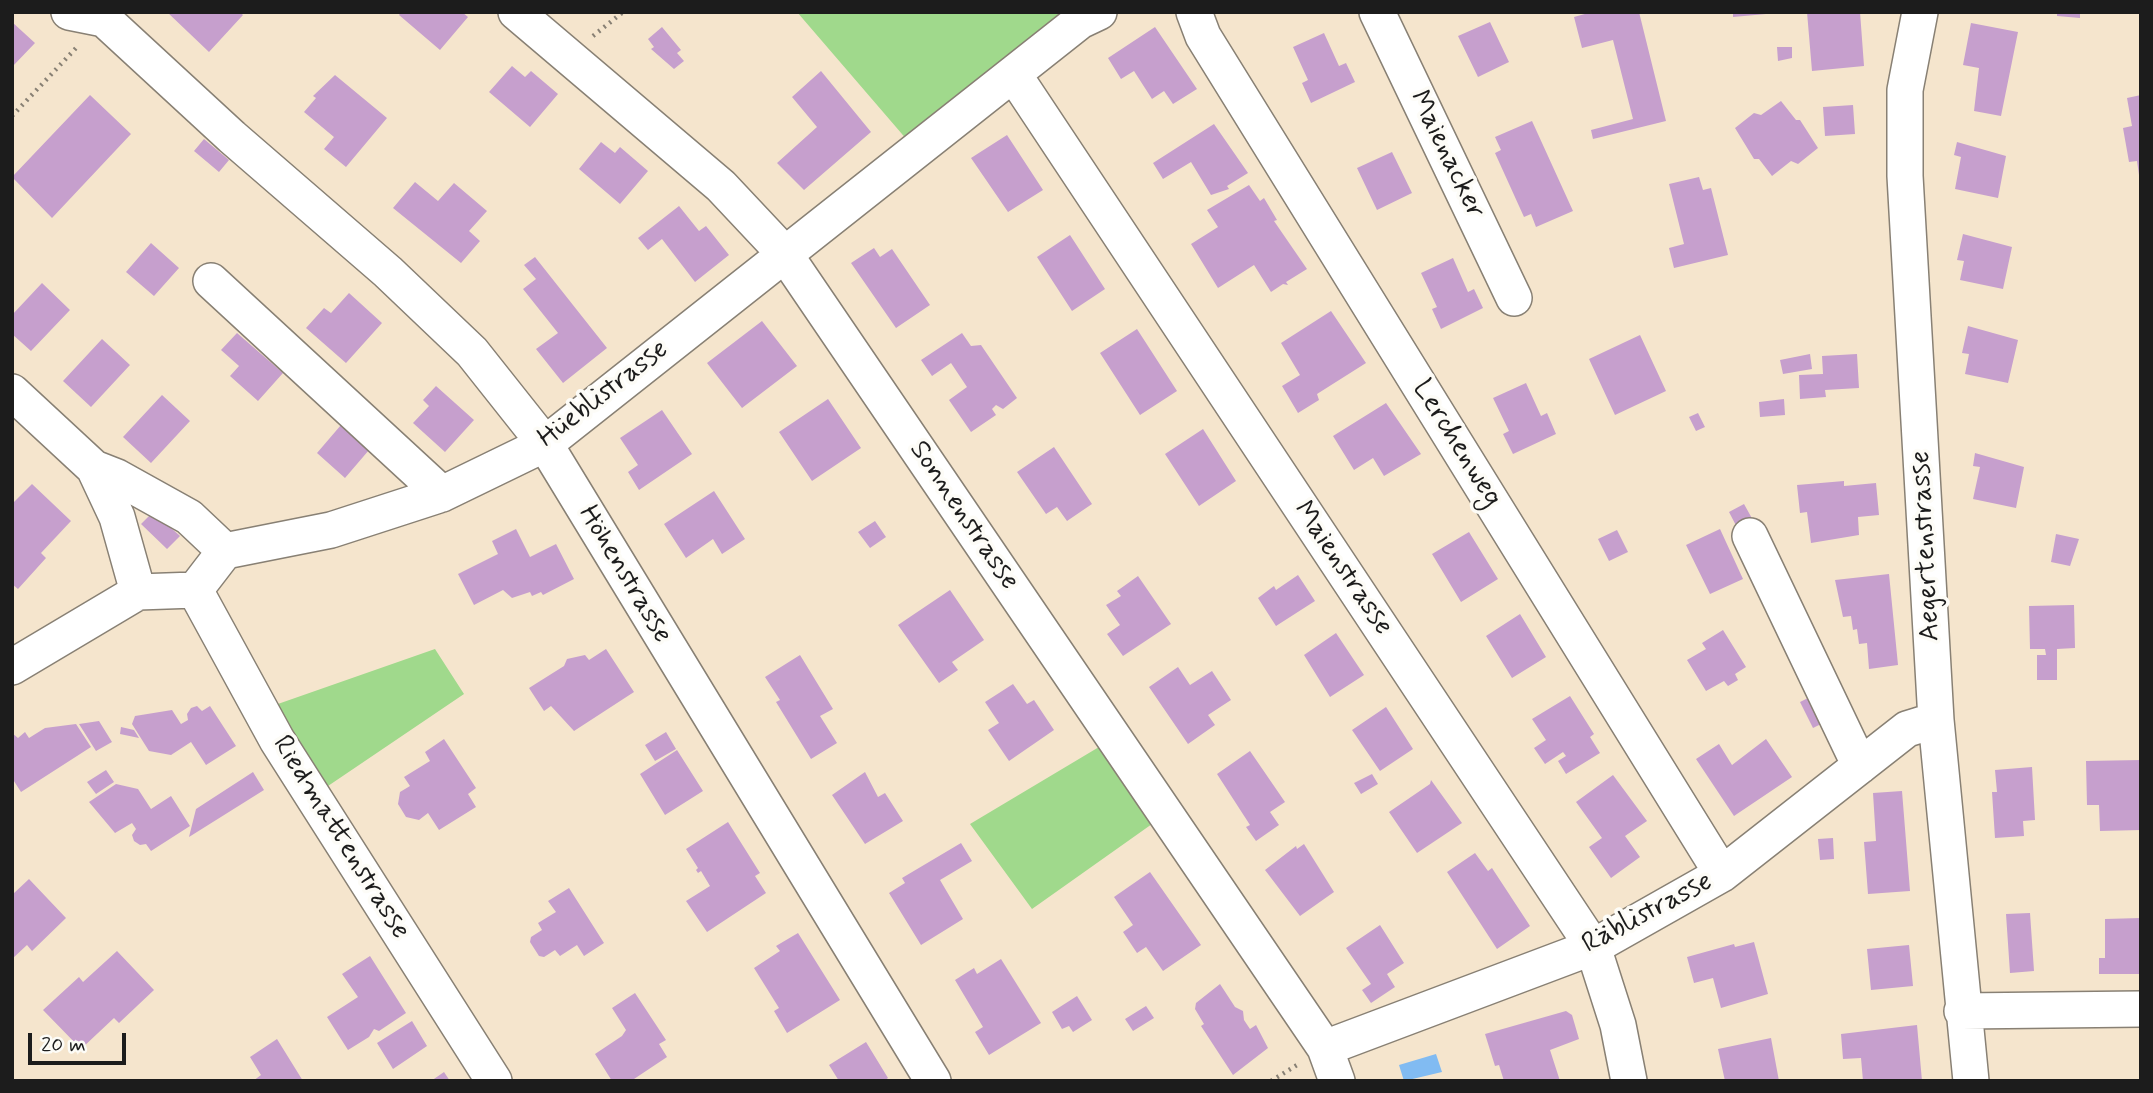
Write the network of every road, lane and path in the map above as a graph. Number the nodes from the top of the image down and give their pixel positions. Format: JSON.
{"nodes":[{"id":1,"x":69,"y":12,"type":"edge"},
{"id":2,"x":516,"y":12,"type":"edge"},
{"id":3,"x":1099,"y":12,"type":"edge"},
{"id":4,"x":1194,"y":12,"type":"edge"},
{"id":5,"x":1377,"y":12,"type":"edge"},
{"id":6,"x":1920,"y":12,"type":"edge"},
{"id":7,"x":104,"y":19,"type":"junction"},
{"id":8,"x":1014,"y":75,"type":"junction"},
{"id":9,"x":12,"y":116,"type":"edge"},
{"id":10,"x":784,"y":253,"type":"junction"},
{"id":11,"x":211,"y":281,"type":"dead end"},
{"id":12,"x":1514,"y":298,"type":"dead end"},
{"id":13,"x":12,"y":393,"type":"edge"},
{"id":14,"x":545,"y":444,"type":"junction"},
{"id":15,"x":94,"y":468,"type":"junction"},
{"id":16,"x":442,"y":494,"type":"junction"},
{"id":17,"x":1750,"y":536,"type":"dead end"},
{"id":18,"x":225,"y":551,"type":"junction"},
{"id":19,"x":195,"y":590,"type":"junction"},
{"id":20,"x":138,"y":592,"type":"junction"},
{"id":21,"x":12,"y":667,"type":"edge"},
{"id":22,"x":1936,"y":720,"type":"junction"},
{"id":23,"x":1860,"y":766,"type":"junction"},
{"id":24,"x":1722,"y":874,"type":"junction"},
{"id":25,"x":1593,"y":947,"type":"junction"},
{"id":26,"x":2141,"y":1009,"type":"edge"},
{"id":27,"x":1962,"y":1011,"type":"junction"},
{"id":28,"x":1325,"y":1048,"type":"junction"},
{"id":29,"x":494,"y":1081,"type":"edge"},
{"id":30,"x":933,"y":1081,"type":"edge"},
{"id":31,"x":1337,"y":1081,"type":"edge"},
{"id":32,"x":1629,"y":1081,"type":"edge"},
{"id":33,"x":1971,"y":1081,"type":"edge"}],
"edges":[{"from":1,"to":7,"type":"street"},
{"from":2,"to":10,"type":"street","name":"Sonnenstrasse"},
{"from":3,"to":8,"type":"street","name":"Hüeblistrasse"},
{"from":4,"to":24,"type":"street","name":"Lerchenweg"},
{"from":5,"to":12,"type":"street","name":"Maienacker"},
{"from":6,"to":22,"type":"street","name":"Aegertenstrasse"},
{"from":7,"to":9,"type":"path"},
{"from":7,"to":14,"type":"street","name":"Höhenstrasse"},
{"from":8,"to":10,"type":"street","name":"Hüeblistrasse"},
{"from":8,"to":25,"type":"street","name":"Maienstrasse"},
{"from":10,"to":14,"type":"street","name":"Hüeblistrasse"},
{"from":10,"to":28,"type":"street","name":"Sonnenstrasse"},
{"from":11,"to":16,"type":"street"},
{"from":13,"to":15,"type":"street"},
{"from":14,"to":16,"type":"street","name":"Hüeblistrasse"},
{"from":14,"to":30,"type":"street","name":"Höhenstrasse"},
{"from":15,"to":18,"type":"street"},
{"from":15,"to":20,"type":"street"},
{"from":16,"to":18,"type":"street","name":"Hüeblistrasse"},
{"from":17,"to":23,"type":"street"},
{"from":18,"to":19,"type":"street"},
{"from":19,"to":20,"type":"street"},
{"from":19,"to":29,"type":"street","name":"Riedmattenstrasse"},
{"from":20,"to":21,"type":"street"},
{"from":22,"to":23,"type":"street","name":"Räblistrasse"},
{"from":22,"to":27,"type":"street","name":"Aegertenstrasse"},
{"from":23,"to":24,"type":"street","name":"Räblistrasse"},
{"from":24,"to":25,"type":"street","name":"Räblistrasse"},
{"from":25,"to":28,"type":"street","name":"Räblistrasse"},
{"from":25,"to":32,"type":"street","name":"Maienstrasse"},
{"from":26,"to":27,"type":"street"},
{"from":27,"to":33,"type":"street","name":"Aegertenstrasse"},
{"from":28,"to":31,"type":"street","name":"Sonnenstrasse"}]}
